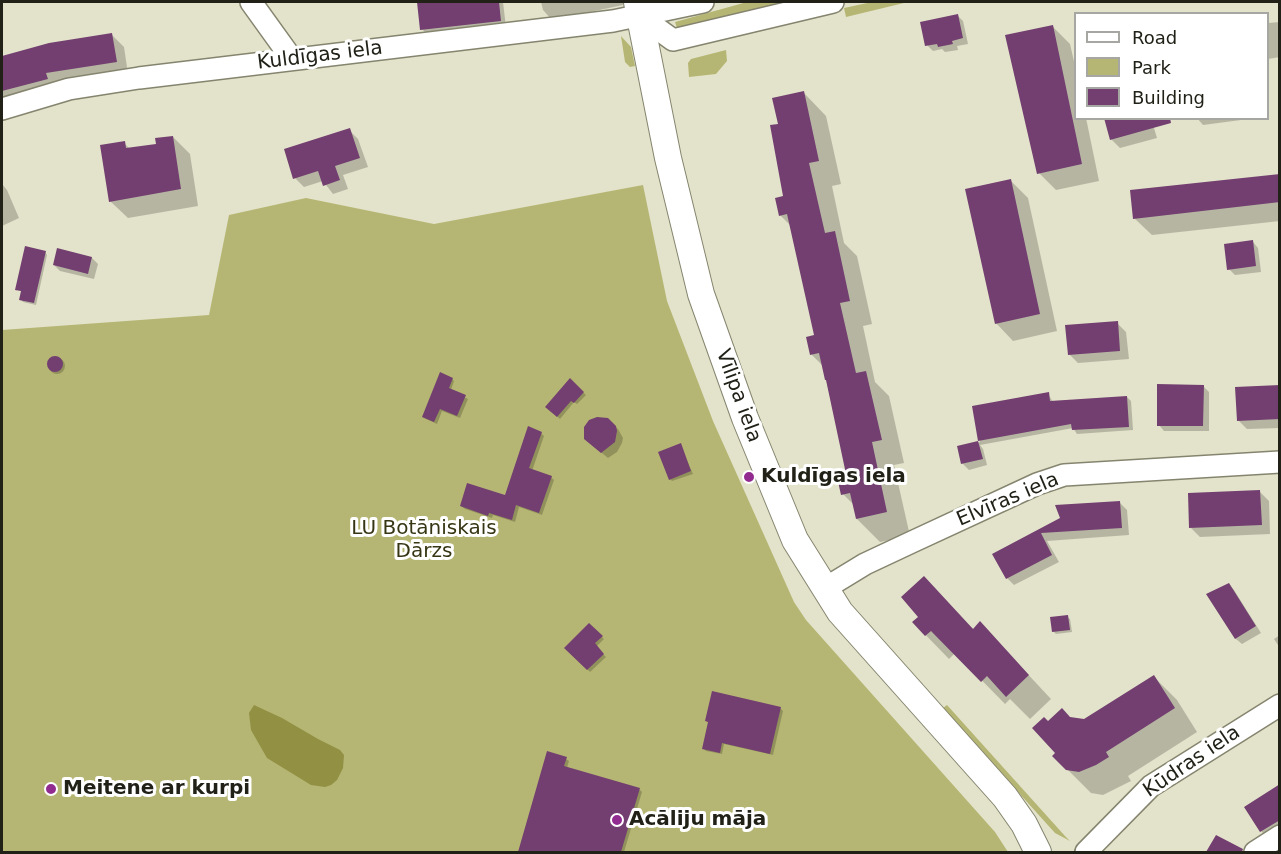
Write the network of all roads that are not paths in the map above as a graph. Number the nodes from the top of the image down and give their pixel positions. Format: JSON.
{"nodes":[{"id":1,"x":251,"y":2,"type":"edge"},
{"id":2,"x":703,"y":2,"type":"edge"},
{"id":3,"x":833,"y":2,"type":"edge"},
{"id":4,"x":639,"y":9,"type":"edge"},
{"id":5,"x":292,"y":59,"type":"junction"},
{"id":6,"x":2,"y":109,"type":"edge"},
{"id":7,"x":1280,"y":462,"type":"edge"},
{"id":8,"x":824,"y":588,"type":"junction"},
{"id":9,"x":1280,"y":705,"type":"edge"},
{"id":10,"x":1280,"y":836,"type":"edge"},
{"id":11,"x":1038,"y":852,"type":"edge"},
{"id":12,"x":1086,"y":852,"type":"edge"},
{"id":13,"x":1255,"y":852,"type":"edge"}],
"edges":[{"from":1,"to":5,"type":"street"},
{"from":2,"to":4,"type":"street","name":"Kuldīgas iela"},
{"from":3,"to":4,"type":"street"},
{"from":4,"to":5,"type":"street","name":"Kuldīgas iela"},
{"from":4,"to":8,"type":"street","name":"Vīlipa iela"},
{"from":5,"to":6,"type":"street","name":"Kuldīgas iela"},
{"from":7,"to":8,"type":"street","name":"Elvīras iela"},
{"from":8,"to":11,"type":"street","name":"Vīlipa iela"},
{"from":9,"to":12,"type":"street","name":"Kūdras iela"},
{"from":10,"to":13,"type":"street"}]}
